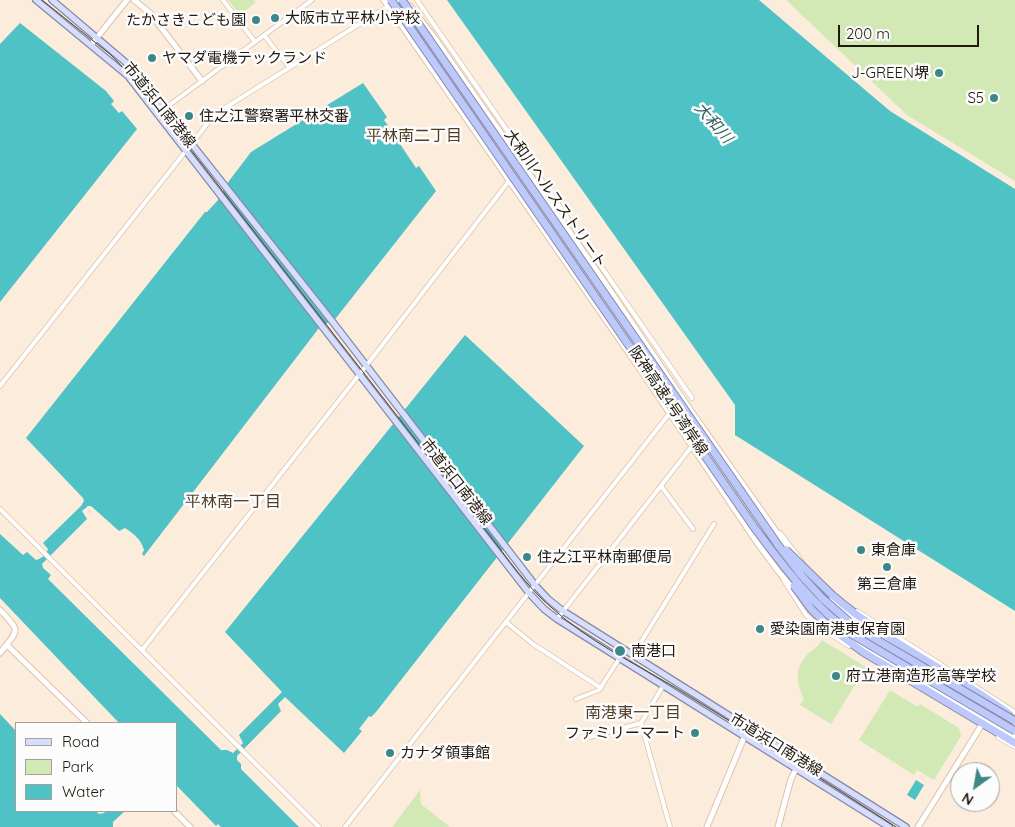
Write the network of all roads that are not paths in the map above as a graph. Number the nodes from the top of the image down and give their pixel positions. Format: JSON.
{"nodes":[{"id":1,"x":36,"y":0,"type":"edge"},
{"id":2,"x":52,"y":0,"type":"edge"},
{"id":3,"x":127,"y":0,"type":"edge"},
{"id":4,"x":134,"y":0,"type":"edge"},
{"id":5,"x":223,"y":0,"type":"edge"},
{"id":6,"x":312,"y":0,"type":"edge"},
{"id":7,"x":384,"y":0,"type":"edge"},
{"id":8,"x":398,"y":0,"type":"edge"},
{"id":9,"x":403,"y":0,"type":"edge"},
{"id":10,"x":416,"y":0,"type":"edge"},
{"id":11,"x":390,"y":3,"type":"edge"},
{"id":12,"x":264,"y":35,"type":"junction"},
{"id":13,"x":96,"y":37,"type":"junction"},
{"id":14,"x":255,"y":42,"type":"junction"},
{"id":15,"x":91,"y":45,"type":"junction"},
{"id":16,"x":289,"y":67,"type":"junction"},
{"id":17,"x":202,"y":81,"type":"junction"},
{"id":18,"x":164,"y":109,"type":"junction"},
{"id":19,"x":192,"y":144,"type":"junction"},
{"id":20,"x":186,"y":151,"type":"junction"},
{"id":21,"x":526,"y":169,"type":"junction"},
{"id":22,"x":509,"y":181,"type":"junction"},
{"id":23,"x":366,"y":366,"type":"junction"},
{"id":24,"x":359,"y":375,"type":"junction"},
{"id":25,"x":0,"y":386,"type":"edge"},
{"id":26,"x":692,"y":398,"type":"dead end"},
{"id":27,"x":689,"y":408,"type":"junction"},
{"id":28,"x":669,"y":414,"type":"junction"},
{"id":29,"x":692,"y":446,"type":"junction"},
{"id":30,"x":661,"y":486,"type":"junction"},
{"id":31,"x":744,"y":488,"type":"junction"},
{"id":32,"x":0,"y":509,"type":"edge"},
{"id":33,"x":756,"y":512,"type":"junction"},
{"id":34,"x":714,"y":524,"type":"dead end"},
{"id":35,"x":754,"y":527,"type":"junction"},
{"id":36,"x":693,"y":529,"type":"dead end"},
{"id":37,"x":778,"y":571,"type":"junction"},
{"id":38,"x":535,"y":585,"type":"junction"},
{"id":39,"x":529,"y":593,"type":"junction"},
{"id":40,"x":0,"y":610,"type":"edge"},
{"id":41,"x":563,"y":611,"type":"junction"},
{"id":42,"x":556,"y":619,"type":"junction"},
{"id":43,"x":506,"y":622,"type":"junction"},
{"id":44,"x":7,"y":645,"type":"junction"},
{"id":45,"x":142,"y":650,"type":"junction"},
{"id":46,"x":0,"y":653,"type":"edge"},
{"id":47,"x":634,"y":655,"type":"junction"},
{"id":48,"x":619,"y":659,"type":"junction"},
{"id":49,"x":663,"y":686,"type":"junction"},
{"id":50,"x":601,"y":688,"type":"junction"},
{"id":51,"x":576,"y":699,"type":"dead end"},
{"id":52,"x":1012,"y":713,"type":"edge"},
{"id":53,"x":1015,"y":719,"type":"edge"},
{"id":54,"x":86,"y":722,"type":"edge"},
{"id":55,"x":641,"y":723,"type":"junction"},
{"id":56,"x":981,"y":726,"type":"junction"},
{"id":57,"x":748,"y":728,"type":"junction"},
{"id":58,"x":1015,"y":731,"type":"edge"},
{"id":59,"x":744,"y":737,"type":"junction"},
{"id":60,"x":586,"y":738,"type":"dead end"},
{"id":61,"x":1015,"y":738,"type":"edge"},
{"id":62,"x":1015,"y":743,"type":"edge"},
{"id":63,"x":1015,"y":747,"type":"edge"},
{"id":64,"x":796,"y":769,"type":"junction"},
{"id":65,"x":175,"y":812,"type":"edge"},
{"id":66,"x":190,"y":827,"type":"edge"},
{"id":67,"x":319,"y":827,"type":"edge"},
{"id":68,"x":345,"y":827,"type":"edge"},
{"id":69,"x":670,"y":827,"type":"edge"},
{"id":70,"x":707,"y":827,"type":"edge"},
{"id":71,"x":778,"y":827,"type":"edge"},
{"id":72,"x":889,"y":827,"type":"edge"},
{"id":73,"x":906,"y":827,"type":"edge"},
{"id":74,"x":918,"y":827,"type":"edge"}],
"edges":[{"from":1,"to":15,"type":"main road","name":"市道浜口南港線"},
{"from":2,"to":13,"type":"main road","name":"市道浜口南港線"},
{"from":3,"to":13,"type":"street"},
{"from":4,"to":17,"type":"street"},
{"from":5,"to":14,"type":"street"},
{"from":6,"to":12,"type":"street"},
{"from":7,"to":11,"type":"street"},
{"from":8,"to":11,"type":"street"},
{"from":9,"to":21,"type":"street"},
{"from":9,"to":33,"type":"highway","name":"阪神高速4号湾岸線","bridge":true},
{"from":10,"to":26,"type":"street","name":"大和川ヘルスストリート"},
{"from":11,"to":16,"type":"street"},
{"from":11,"to":22,"type":"street"},
{"from":11,"to":35,"type":"highway","name":"阪神高速4号湾岸線","bridge":true},
{"from":12,"to":14,"type":"street"},
{"from":12,"to":16,"type":"street"},
{"from":13,"to":15,"type":"street"},
{"from":13,"to":18,"type":"main road","name":"市道浜口南港線"},
{"from":14,"to":17,"type":"street"},
{"from":15,"to":20,"type":"main road","name":"市道浜口南港線"},
{"from":16,"to":19,"type":"street"},
{"from":17,"to":18,"type":"street"},
{"from":18,"to":19,"type":"main road","name":"市道浜口南港線"},
{"from":19,"to":20,"type":"street"},
{"from":19,"to":23,"type":"main road","name":"市道浜口南港線"},
{"from":20,"to":24,"type":"main road","name":"市道浜口南港線"},
{"from":20,"to":25,"type":"street"},
{"from":21,"to":22,"type":"street"},
{"from":21,"to":27,"type":"street"},
{"from":22,"to":23,"type":"street"},
{"from":22,"to":28,"type":"street"},
{"from":23,"to":24,"type":"street"},
{"from":23,"to":38,"type":"main road","name":"市道浜口南港線"},
{"from":24,"to":39,"type":"main road","name":"市道浜口南港線"},
{"from":24,"to":45,"type":"street"},
{"from":27,"to":28,"type":"street"},
{"from":27,"to":31,"type":"street"},
{"from":28,"to":29,"type":"street"},
{"from":28,"to":38,"type":"street"},
{"from":29,"to":30,"type":"street"},
{"from":29,"to":37,"type":"street"},
{"from":30,"to":36,"type":"street"},
{"from":30,"to":41,"type":"street"},
{"from":31,"to":52,"type":"street"},
{"from":31,"to":52,"type":"street"},
{"from":32,"to":45,"type":"street"},
{"from":33,"to":52,"type":"highway","bridge":true},
{"from":33,"to":53,"type":"highway","name":"阪神高速4号湾岸線","bridge":true},
{"from":34,"to":47,"type":"street"},
{"from":35,"to":58,"type":"highway","name":"阪神高速4号湾岸線","bridge":true},
{"from":35,"to":62,"type":"highway","bridge":true},
{"from":37,"to":56,"type":"street"},
{"from":37,"to":61,"type":"street"},
{"from":38,"to":39,"type":"street"},
{"from":38,"to":41,"type":"main road","name":"市道浜口南港線"},
{"from":39,"to":42,"type":"main road","name":"市道浜口南港線"},
{"from":39,"to":43,"type":"street"},
{"from":40,"to":44,"type":"street"},
{"from":41,"to":42,"type":"street"},
{"from":41,"to":47,"type":"main road","name":"市道浜口南港線"},
{"from":42,"to":48,"type":"main road","name":"市道浜口南港線"},
{"from":43,"to":50,"type":"street"},
{"from":43,"to":68,"type":"street"},
{"from":44,"to":46,"type":"street"},
{"from":44,"to":54,"type":"street"},
{"from":45,"to":67,"type":"street"},
{"from":47,"to":57,"type":"main road","name":"市道浜口南港線"},
{"from":48,"to":49,"type":"main road","name":"市道浜口南港線"},
{"from":48,"to":50,"type":"street"},
{"from":49,"to":55,"type":"street"},
{"from":49,"to":59,"type":"main road","name":"市道浜口南港線"},
{"from":50,"to":51,"type":"street"},
{"from":52,"to":53,"type":"street"},
{"from":55,"to":60,"type":"street"},
{"from":55,"to":69,"type":"street"},
{"from":56,"to":63,"type":"street"},
{"from":56,"to":74,"type":"street"},
{"from":57,"to":59,"type":"street"},
{"from":57,"to":73,"type":"main road","name":"市道浜口南港線"},
{"from":59,"to":64,"type":"main road","name":"市道浜口南港線"},
{"from":59,"to":70,"type":"street"},
{"from":64,"to":71,"type":"street"},
{"from":64,"to":72,"type":"main road","name":"市道浜口南港線"},
{"from":65,"to":66,"type":"street"}]}
